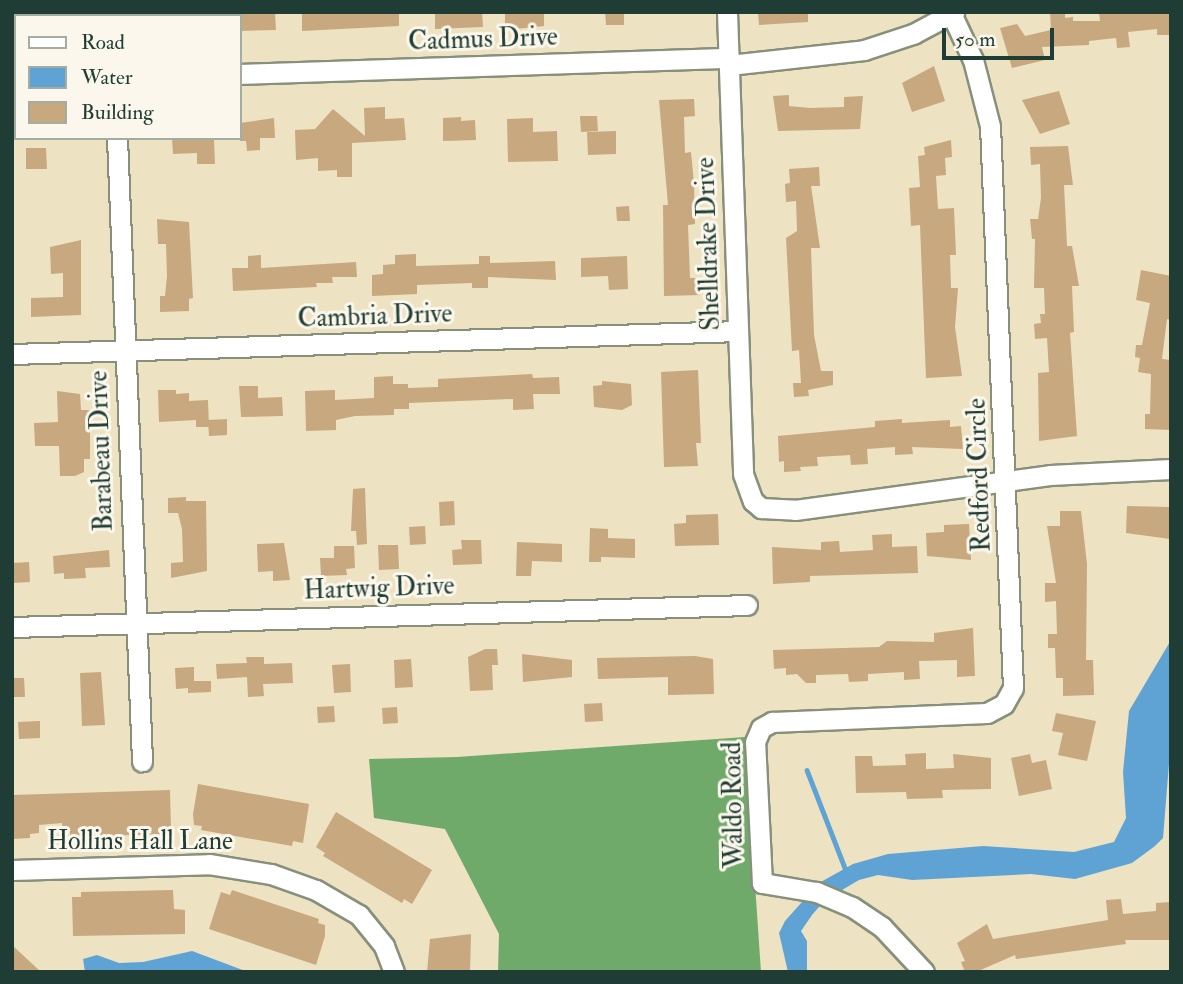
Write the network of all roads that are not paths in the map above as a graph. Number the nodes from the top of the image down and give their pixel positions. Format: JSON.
{"nodes":[{"id":1,"x":727,"y":12,"type":"edge"},
{"id":2,"x":952,"y":13,"type":"edge"},
{"id":3,"x":729,"y":62,"type":"junction"},
{"id":4,"x":242,"y":74,"type":"edge"},
{"id":5,"x":117,"y":140,"type":"edge"},
{"id":6,"x":738,"y":331,"type":"junction"},
{"id":7,"x":124,"y":350,"type":"junction"},
{"id":8,"x":12,"y":354,"type":"edge"},
{"id":9,"x":1171,"y":469,"type":"edge"},
{"id":10,"x":1007,"y":483,"type":"junction"},
{"id":11,"x":747,"y":605,"type":"dead end"},
{"id":12,"x":135,"y":623,"type":"junction"},
{"id":13,"x":12,"y":627,"type":"edge"},
{"id":14,"x":772,"y":722,"type":"joint"},
{"id":15,"x":142,"y":761,"type":"dead end"},
{"id":16,"x":12,"y":870,"type":"edge"},
{"id":17,"x":394,"y":972,"type":"edge"},
{"id":18,"x":924,"y":972,"type":"edge"}],
"edges":[{"from":1,"to":3,"type":"street","name":"Shelldrake Drive"},
{"from":2,"to":3,"type":"street","name":"Cadmus Drive"},
{"from":2,"to":10,"type":"street","name":"Redford Circle"},
{"from":3,"to":4,"type":"street","name":"Cadmus Drive"},
{"from":3,"to":6,"type":"street","name":"Shelldrake Drive"},
{"from":5,"to":7,"type":"street","name":"Barabeau Drive"},
{"from":6,"to":7,"type":"street","name":"Cambria Drive"},
{"from":6,"to":10,"type":"street","name":"Shelldrake Drive"},
{"from":7,"to":8,"type":"street","name":"Cambria Drive"},
{"from":7,"to":12,"type":"street","name":"Barabeau Drive"},
{"from":9,"to":10,"type":"street"},
{"from":10,"to":14,"type":"street","name":"Redford Circle"},
{"from":11,"to":12,"type":"street","name":"Hartwig Drive"},
{"from":12,"to":13,"type":"street","name":"Hartwig Drive"},
{"from":12,"to":15,"type":"street","name":"Barabeau Drive"},
{"from":14,"to":18,"type":"street","name":"Waldo Road"},
{"from":16,"to":17,"type":"street","name":"Hollins Hall Lane"}]}
